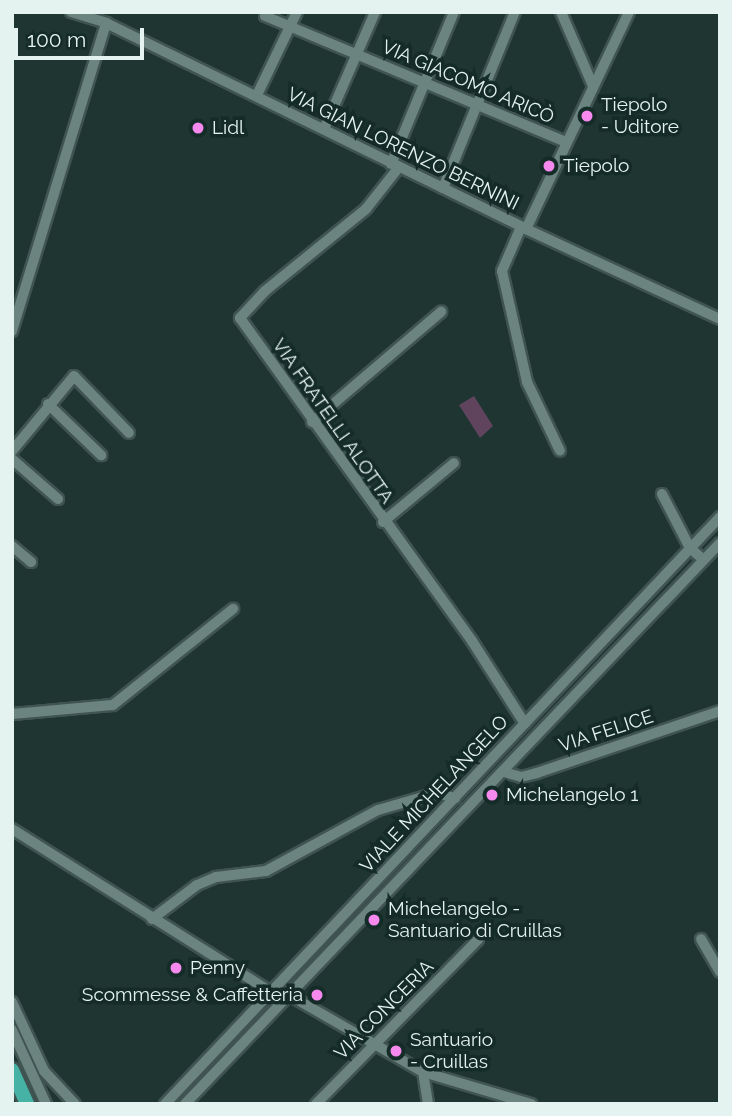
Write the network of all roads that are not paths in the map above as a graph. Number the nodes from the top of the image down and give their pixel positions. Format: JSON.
{"nodes":[{"id":1,"x":71,"y":12,"type":"edge"},
{"id":2,"x":297,"y":12,"type":"edge"},
{"id":3,"x":375,"y":12,"type":"edge"},
{"id":4,"x":454,"y":12,"type":"edge"},
{"id":5,"x":515,"y":12,"type":"edge"},
{"id":6,"x":561,"y":12,"type":"edge"},
{"id":7,"x":629,"y":12,"type":"edge"},
{"id":8,"x":265,"y":16,"type":"dead end"},
{"id":9,"x":106,"y":23,"type":"junction"},
{"id":10,"x":290,"y":26,"type":"junction"},
{"id":11,"x":357,"y":54,"type":"junction"},
{"id":12,"x":425,"y":83,"type":"junction"},
{"id":13,"x":593,"y":86,"type":"junction"},
{"id":14,"x":257,"y":95,"type":"junction"},
{"id":15,"x":477,"y":105,"type":"junction"},
{"id":16,"x":324,"y":129,"type":"junction"},
{"id":17,"x":566,"y":142,"type":"junction"},
{"id":18,"x":395,"y":165,"type":"junction"},
{"id":19,"x":443,"y":188,"type":"junction"},
{"id":20,"x":523,"y":228,"type":"junction"},
{"id":21,"x":441,"y":312,"type":"dead end"},
{"id":22,"x":720,"y":319,"type":"edge"},
{"id":23,"x":12,"y":331,"type":"edge"},
{"id":24,"x":48,"y":404,"type":"junction"},
{"id":25,"x":312,"y":422,"type":"junction"},
{"id":26,"x":129,"y":433,"type":"dead end"},
{"id":27,"x":12,"y":451,"type":"edge"},
{"id":28,"x":560,"y":451,"type":"dead end"},
{"id":29,"x":101,"y":455,"type":"dead end"},
{"id":30,"x":12,"y":459,"type":"edge"},
{"id":31,"x":454,"y":463,"type":"dead end"},
{"id":32,"x":662,"y":494,"type":"dead end"},
{"id":33,"x":58,"y":499,"type":"dead end"},
{"id":34,"x":720,"y":517,"type":"edge"},
{"id":35,"x":383,"y":522,"type":"junction"},
{"id":36,"x":720,"y":543,"type":"edge"},
{"id":37,"x":12,"y":545,"type":"edge"},
{"id":38,"x":690,"y":548,"type":"junction"},
{"id":39,"x":704,"y":560,"type":"junction"},
{"id":40,"x":31,"y":562,"type":"dead end"},
{"id":41,"x":233,"y":609,"type":"dead end"},
{"id":42,"x":720,"y":711,"type":"edge"},
{"id":43,"x":12,"y":714,"type":"edge"},
{"id":44,"x":525,"y":724,"type":"junction"},
{"id":45,"x":504,"y":772,"type":"junction"},
{"id":46,"x":455,"y":798,"type":"junction"},
{"id":47,"x":12,"y":829,"type":"edge"},
{"id":48,"x":152,"y":919,"type":"junction"},
{"id":49,"x":701,"y":939,"type":"dead end"},
{"id":50,"x":478,"y":940,"type":"dead end"},
{"id":51,"x":720,"y":972,"type":"edge"},
{"id":52,"x":271,"y":992,"type":"junction"},
{"id":53,"x":289,"y":995,"type":"junction"},
{"id":54,"x":12,"y":1002,"type":"edge"},
{"id":55,"x":12,"y":1030,"type":"edge"},
{"id":56,"x":374,"y":1044,"type":"junction"},
{"id":57,"x":12,"y":1070,"type":"edge"},
{"id":58,"x":423,"y":1072,"type":"junction"},
{"id":59,"x":173,"y":1095,"type":"junction"},
{"id":60,"x":27,"y":1104,"type":"edge"},
{"id":61,"x":46,"y":1104,"type":"edge"},
{"id":62,"x":75,"y":1104,"type":"edge"},
{"id":63,"x":157,"y":1104,"type":"edge"},
{"id":64,"x":165,"y":1104,"type":"edge"},
{"id":65,"x":186,"y":1104,"type":"edge"},
{"id":66,"x":316,"y":1104,"type":"edge"},
{"id":67,"x":428,"y":1104,"type":"edge"},
{"id":68,"x":531,"y":1104,"type":"edge"}],
"edges":[{"from":1,"to":9,"type":"street","name":"VIA GIAN LORENZO BERNINI"},
{"from":2,"to":10,"type":"street"},
{"from":3,"to":11,"type":"street"},
{"from":4,"to":12,"type":"street"},
{"from":5,"to":15,"type":"street"},
{"from":6,"to":13,"type":"street"},
{"from":7,"to":13,"type":"street"},
{"from":8,"to":10,"type":"street","name":"VIA GIACOMO ARICÒ"},
{"from":9,"to":14,"type":"street","name":"VIA GIAN LORENZO BERNINI"},
{"from":9,"to":23,"type":"street"},
{"from":10,"to":11,"type":"street","name":"VIA GIACOMO ARICÒ"},
{"from":10,"to":14,"type":"street"},
{"from":11,"to":12,"type":"street","name":"VIA GIACOMO ARICÒ"},
{"from":11,"to":16,"type":"street"},
{"from":12,"to":15,"type":"street","name":"VIA GIACOMO ARICÒ"},
{"from":12,"to":18,"type":"street"},
{"from":13,"to":17,"type":"street"},
{"from":14,"to":16,"type":"street","name":"VIA GIAN LORENZO BERNINI"},
{"from":15,"to":17,"type":"street","name":"VIA GIACOMO ARICÒ"},
{"from":15,"to":19,"type":"street"},
{"from":16,"to":18,"type":"street","name":"VIA GIAN LORENZO BERNINI"},
{"from":17,"to":20,"type":"street"},
{"from":18,"to":19,"type":"street","name":"VIA GIAN LORENZO BERNINI"},
{"from":18,"to":25,"type":"street","name":"VIA FRATELLI ALOTTA"},
{"from":19,"to":20,"type":"street","name":"VIA GIAN LORENZO BERNINI"},
{"from":20,"to":22,"type":"street","name":"VIA GIAN LORENZO BERNINI"},
{"from":20,"to":28,"type":"street"},
{"from":21,"to":25,"type":"street"},
{"from":24,"to":26,"type":"street"},
{"from":24,"to":27,"type":"street"},
{"from":24,"to":29,"type":"street"},
{"from":25,"to":35,"type":"street","name":"VIA FRATELLI ALOTTA"},
{"from":30,"to":33,"type":"street"},
{"from":31,"to":35,"type":"street"},
{"from":32,"to":38,"type":"street"},
{"from":34,"to":38,"type":"street","name":"VIALE MICHELANGELO"},
{"from":35,"to":44,"type":"street","name":"VIA FRATELLI ALOTTA"},
{"from":36,"to":39,"type":"street","name":"VIALE MICHELANGELO"},
{"from":37,"to":40,"type":"street"},
{"from":38,"to":39,"type":"street"},
{"from":38,"to":44,"type":"street","name":"VIALE MICHELANGELO"},
{"from":39,"to":45,"type":"street","name":"VIALE MICHELANGELO"},
{"from":41,"to":43,"type":"street"},
{"from":42,"to":45,"type":"street","name":"VIA FELICE"},
{"from":44,"to":46,"type":"street","name":"VIALE MICHELANGELO"},
{"from":45,"to":53,"type":"street","name":"VIALE MICHELANGELO"},
{"from":46,"to":48,"type":"street"},
{"from":46,"to":52,"type":"street","name":"VIALE MICHELANGELO"},
{"from":47,"to":48,"type":"street"},
{"from":48,"to":52,"type":"street"},
{"from":49,"to":51,"type":"street"},
{"from":50,"to":56,"type":"street","name":"VIA CONCERIA"},
{"from":52,"to":59,"type":"street","name":"VIALE MICHELANGELO"},
{"from":53,"to":56,"type":"street"},
{"from":53,"to":65,"type":"street","name":"VIALE MICHELANGELO"},
{"from":54,"to":62,"type":"street"},
{"from":55,"to":61,"type":"street"},
{"from":56,"to":58,"type":"street"},
{"from":56,"to":66,"type":"street","name":"VIA CONCERIA"},
{"from":57,"to":60,"type":"main road"},
{"from":58,"to":67,"type":"street"},
{"from":58,"to":68,"type":"street"},
{"from":59,"to":63,"type":"street"},
{"from":59,"to":64,"type":"street","name":"VIALE MICHELANGELO"}]}
